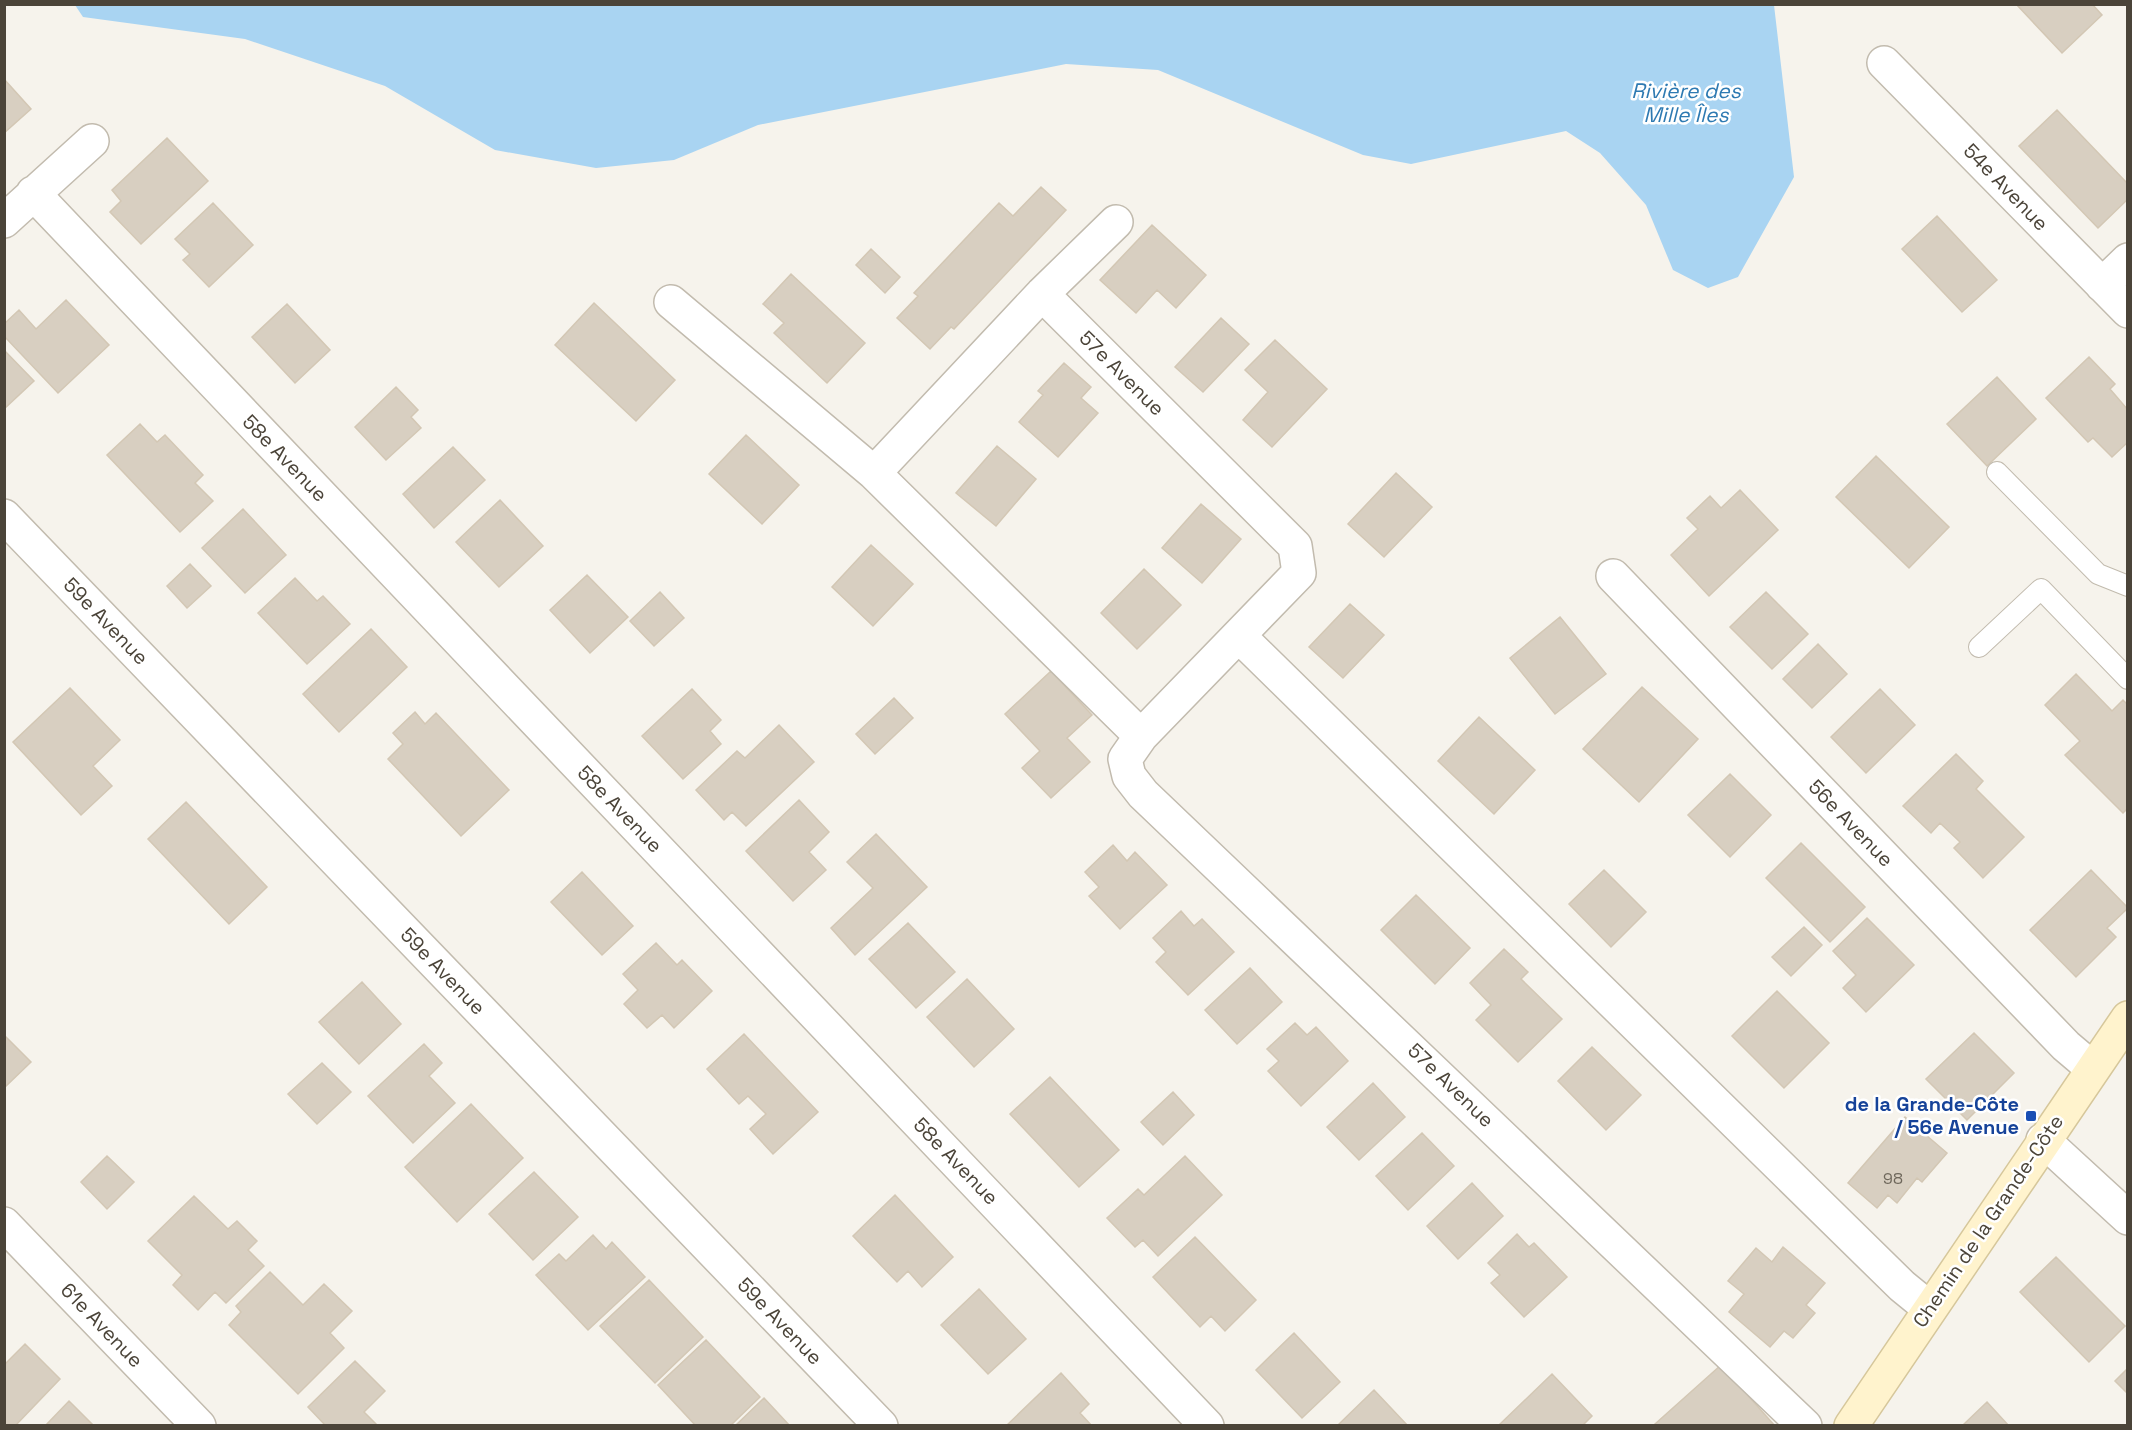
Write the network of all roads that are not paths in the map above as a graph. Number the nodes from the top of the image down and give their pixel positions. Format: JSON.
{"nodes":[{"id":1,"x":1884,"y":63,"type":"dead end"},
{"id":2,"x":93,"y":141,"type":"dead end"},
{"id":3,"x":33,"y":194,"type":"junction"},
{"id":4,"x":4,"y":222,"type":"edge"},
{"id":5,"x":1116,"y":222,"type":"dead end"},
{"id":6,"x":2127,"y":260,"type":"edge"},
{"id":7,"x":2102,"y":285,"type":"junction"},
{"id":8,"x":1042,"y":294,"type":"junction"},
{"id":9,"x":671,"y":302,"type":"dead end"},
{"id":10,"x":2127,"y":311,"type":"edge"},
{"id":11,"x":1997,"y":472,"type":"dead end"},
{"id":12,"x":874,"y":473,"type":"junction"},
{"id":13,"x":4,"y":516,"type":"edge"},
{"id":14,"x":1613,"y":576,"type":"dead end"},
{"id":15,"x":2127,"y":586,"type":"edge"},
{"id":16,"x":1239,"y":636,"type":"junction"},
{"id":17,"x":1979,"y":647,"type":"dead end"},
{"id":18,"x":2127,"y":679,"type":"edge"},
{"id":19,"x":1141,"y":736,"type":"junction"},
{"id":20,"x":2127,"y":1018,"type":"edge"},
{"id":21,"x":2092,"y":1068,"type":"junction"},
{"id":22,"x":2043,"y":1140,"type":"junction"},
{"id":23,"x":2127,"y":1218,"type":"edge"},
{"id":24,"x":4,"y":1224,"type":"edge"},
{"id":25,"x":1929,"y":1308,"type":"junction"},
{"id":26,"x":199,"y":1425,"type":"edge"},
{"id":27,"x":881,"y":1425,"type":"edge"},
{"id":28,"x":1207,"y":1425,"type":"edge"},
{"id":29,"x":1805,"y":1425,"type":"edge"},
{"id":30,"x":1851,"y":1425,"type":"edge"}],
"edges":[{"from":1,"to":7,"type":"street","name":"54e Avenue"},
{"from":2,"to":3,"type":"street"},
{"from":3,"to":4,"type":"street"},
{"from":3,"to":28,"type":"street","name":"58e Avenue"},
{"from":5,"to":8,"type":"street"},
{"from":6,"to":7,"type":"street"},
{"from":7,"to":10,"type":"street","name":"54e Avenue"},
{"from":8,"to":12,"type":"street"},
{"from":8,"to":16,"type":"street","name":"57e Avenue"},
{"from":9,"to":12,"type":"street"},
{"from":11,"to":15,"type":"lane"},
{"from":12,"to":19,"type":"street"},
{"from":13,"to":27,"type":"street","name":"59e Avenue"},
{"from":14,"to":21,"type":"street","name":"56e Avenue"},
{"from":16,"to":19,"type":"street","name":"57e Avenue"},
{"from":16,"to":25,"type":"street"},
{"from":17,"to":18,"type":"lane"},
{"from":19,"to":29,"type":"street","name":"57e Avenue"},
{"from":20,"to":21,"type":"main road","name":"Chemin de la Grande-Côte"},
{"from":21,"to":22,"type":"main road","name":"Chemin de la Grande-Côte"},
{"from":22,"to":23,"type":"street"},
{"from":22,"to":25,"type":"main road","name":"Chemin de la Grande-Côte"},
{"from":24,"to":26,"type":"street","name":"61e Avenue"},
{"from":25,"to":30,"type":"main road","name":"Chemin de la Grande-Côte"}]}
